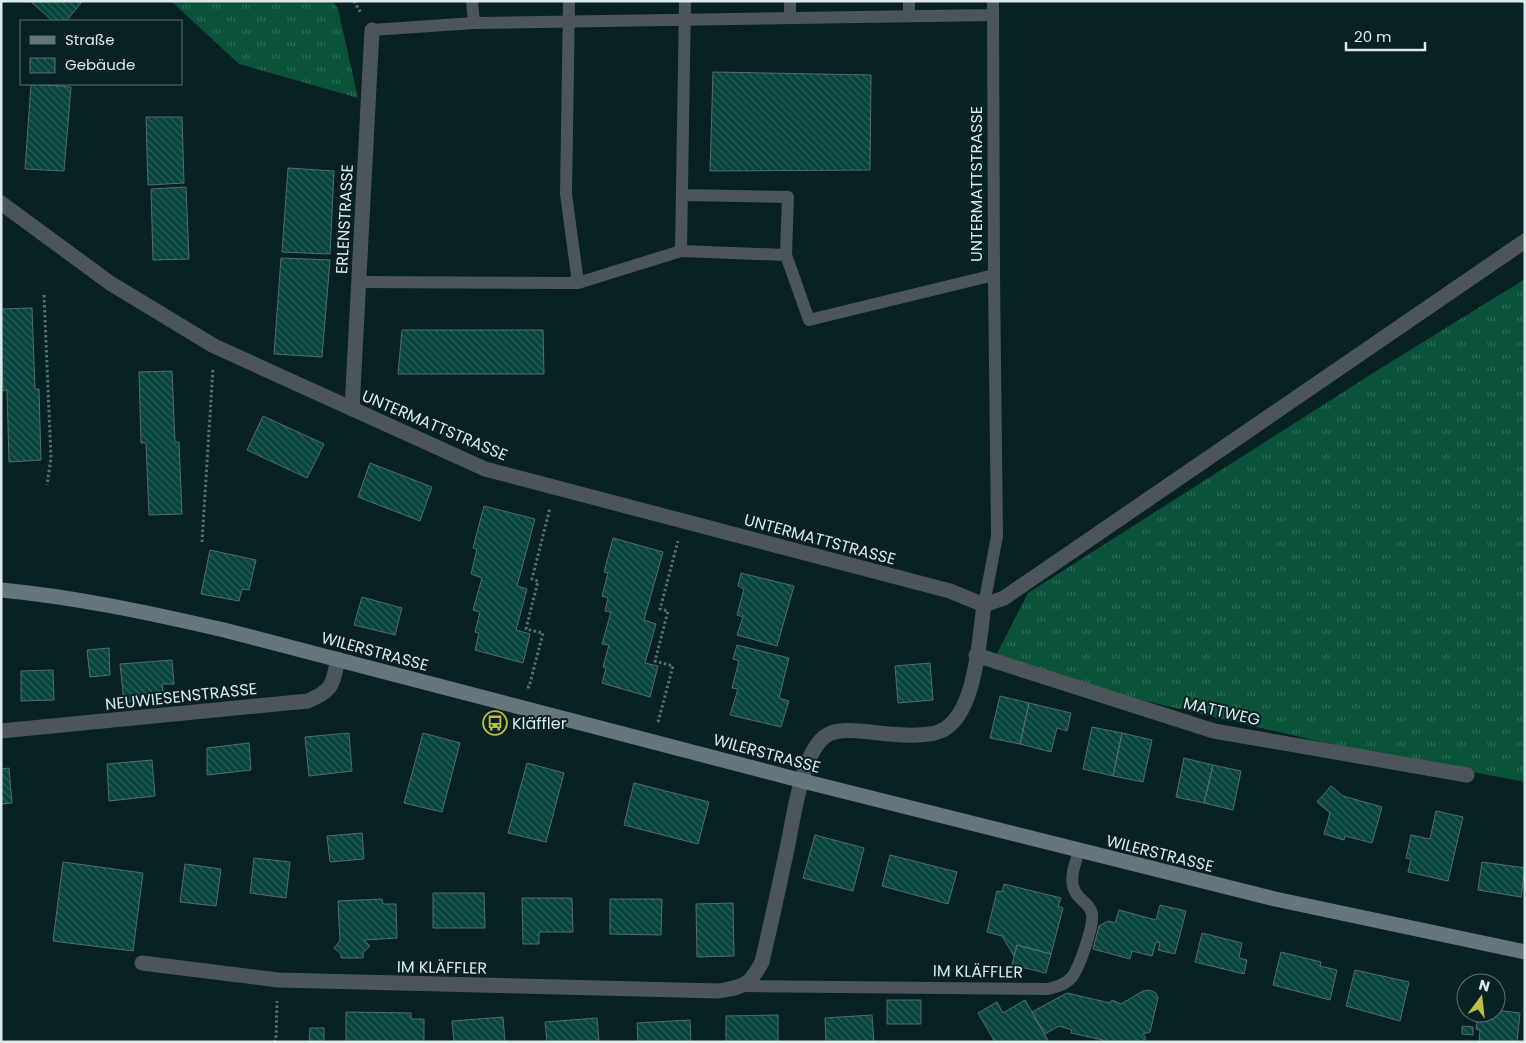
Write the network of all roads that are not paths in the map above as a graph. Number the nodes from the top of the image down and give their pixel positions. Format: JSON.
{"nodes":[{"id":1,"x":472,"y":1,"type":"edge"},
{"id":2,"x":570,"y":1,"type":"edge"},
{"id":3,"x":685,"y":1,"type":"edge"},
{"id":4,"x":790,"y":1,"type":"edge"},
{"id":5,"x":909,"y":1,"type":"edge"},
{"id":6,"x":993,"y":1,"type":"edge"},
{"id":7,"x":993,"y":15,"type":"junction"},
{"id":8,"x":909,"y":16,"type":"junction"},
{"id":9,"x":790,"y":18,"type":"junction"},
{"id":10,"x":684,"y":20,"type":"junction"},
{"id":11,"x":569,"y":21,"type":"junction"},
{"id":12,"x":474,"y":23,"type":"junction"},
{"id":13,"x":372,"y":30,"type":"joint"},
{"id":14,"x":682,"y":195,"type":"junction"},
{"id":15,"x":1,"y":203,"type":"edge"},
{"id":16,"x":1525,"y":241,"type":"edge"},
{"id":17,"x":682,"y":252,"type":"junction"},
{"id":18,"x":786,"y":255,"type":"junction"},
{"id":19,"x":994,"y":275,"type":"junction"},
{"id":20,"x":358,"y":282,"type":"junction"},
{"id":21,"x":578,"y":283,"type":"junction"},
{"id":22,"x":352,"y":410,"type":"junction"},
{"id":23,"x":1,"y":590,"type":"edge"},
{"id":24,"x":984,"y":605,"type":"junction"},
{"id":25,"x":976,"y":655,"type":"junction"},
{"id":26,"x":338,"y":659,"type":"junction"},
{"id":27,"x":1,"y":732,"type":"edge"},
{"id":28,"x":1467,"y":775,"type":"dead end"},
{"id":29,"x":803,"y":781,"type":"junction"},
{"id":30,"x":1078,"y":851,"type":"junction"},
{"id":31,"x":1525,"y":952,"type":"edge"},
{"id":32,"x":142,"y":963,"type":"dead end"},
{"id":33,"x":743,"y":986,"type":"junction"}],
"edges":[{"from":1,"to":12,"type":"lane"},
{"from":2,"to":11,"type":"lane"},
{"from":3,"to":10,"type":"lane"},
{"from":4,"to":9,"type":"lane"},
{"from":5,"to":8,"type":"lane"},
{"from":6,"to":7,"type":"lane","name":"UNTERMATTSTRASSE"},
{"from":7,"to":8,"type":"lane"},
{"from":7,"to":19,"type":"lane","name":"UNTERMATTSTRASSE"},
{"from":8,"to":9,"type":"lane"},
{"from":9,"to":10,"type":"lane"},
{"from":10,"to":11,"type":"lane"},
{"from":10,"to":14,"type":"lane"},
{"from":11,"to":12,"type":"lane"},
{"from":11,"to":21,"type":"lane"},
{"from":12,"to":13,"type":"lane"},
{"from":13,"to":20,"type":"street","name":"ERLENSTRASSE"},
{"from":14,"to":17,"type":"lane"},
{"from":14,"to":18,"type":"lane"},
{"from":15,"to":22,"type":"street","name":"UNTERMATTSTRASSE"},
{"from":16,"to":24,"type":"street"},
{"from":17,"to":18,"type":"lane"},
{"from":17,"to":21,"type":"lane"},
{"from":18,"to":19,"type":"lane"},
{"from":19,"to":24,"type":"lane","name":"UNTERMATTSTRASSE"},
{"from":20,"to":21,"type":"lane"},
{"from":20,"to":22,"type":"street","name":"ERLENSTRASSE"},
{"from":22,"to":24,"type":"street","name":"UNTERMATTSTRASSE"},
{"from":23,"to":26,"type":"main road","name":"WILERSTRASSE"},
{"from":24,"to":25,"type":"street","name":"UNTERMATTSTRASSE"},
{"from":25,"to":28,"type":"street","name":"MATTWEG"},
{"from":25,"to":29,"type":"street","name":"UNTERMATTSTRASSE"},
{"from":26,"to":27,"type":"street","name":"NEUWIESENSTRASSE"},
{"from":26,"to":29,"type":"main road","name":"WILERSTRASSE"},
{"from":29,"to":30,"type":"main road","name":"WILERSTRASSE"},
{"from":29,"to":33,"type":"street"},
{"from":30,"to":31,"type":"main road","name":"WILERSTRASSE"},
{"from":30,"to":33,"type":"lane","name":"IM KLÄFFLER"},
{"from":32,"to":33,"type":"street","name":"IM KLÄFFLER"}]}
